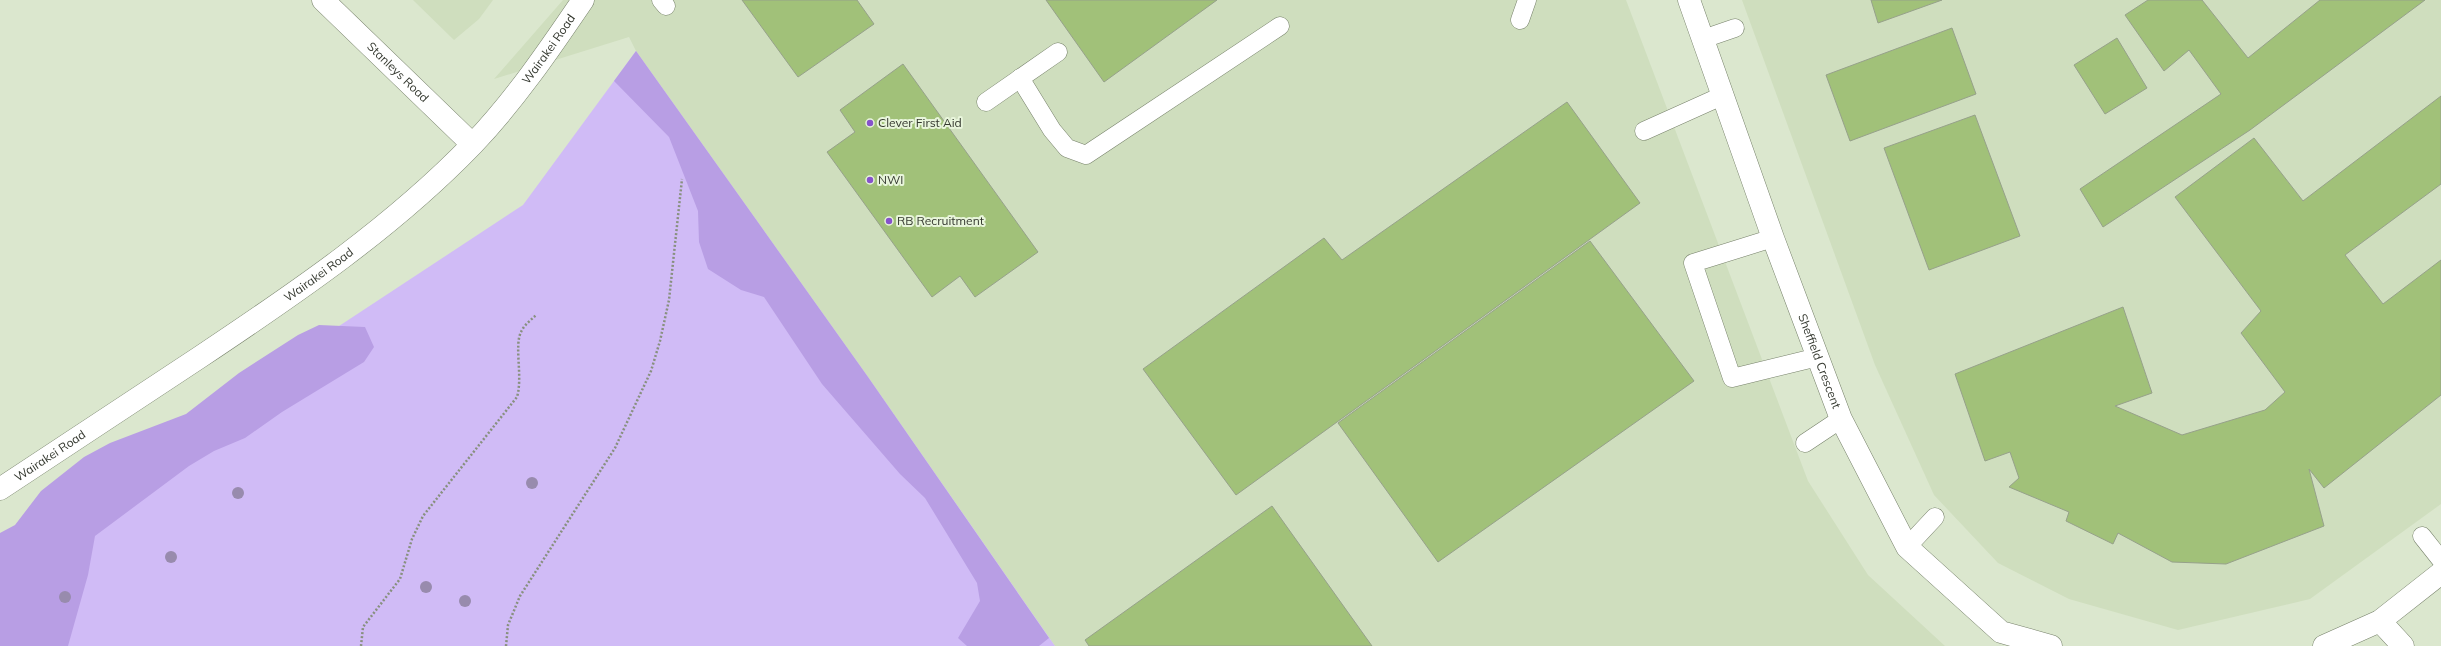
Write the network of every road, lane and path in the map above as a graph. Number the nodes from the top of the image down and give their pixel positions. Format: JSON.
{"nodes":[{"id":1,"x":323,"y":0,"type":"edge"},
{"id":2,"x":583,"y":0,"type":"edge"},
{"id":3,"x":1527,"y":0,"type":"edge"},
{"id":4,"x":1688,"y":0,"type":"edge"},
{"id":5,"x":1520,"y":20,"type":"dead end"},
{"id":6,"x":1280,"y":26,"type":"dead end"},
{"id":7,"x":1735,"y":28,"type":"dead end"},
{"id":8,"x":1703,"y":39,"type":"junction"},
{"id":9,"x":1058,"y":52,"type":"dead end"},
{"id":10,"x":1020,"y":78,"type":"junction"},
{"id":11,"x":1724,"y":95,"type":"junction"},
{"id":12,"x":986,"y":102,"type":"dead end"},
{"id":13,"x":1644,"y":131,"type":"dead end"},
{"id":14,"x":472,"y":144,"type":"junction"},
{"id":15,"x":682,"y":179,"type":"dead end"},
{"id":16,"x":1773,"y":238,"type":"junction"},
{"id":17,"x":536,"y":315,"type":"dead end"},
{"id":18,"x":1818,"y":357,"type":"junction"},
{"id":19,"x":1841,"y":419,"type":"junction"},
{"id":20,"x":1805,"y":443,"type":"dead end"},
{"id":21,"x":0,"y":489,"type":"edge"},
{"id":22,"x":1934,"y":517,"type":"dead end"},
{"id":23,"x":2422,"y":536,"type":"dead end"},
{"id":24,"x":1907,"y":547,"type":"junction"},
{"id":25,"x":2441,"y":560,"type":"edge"},
{"id":26,"x":2441,"y":573,"type":"edge"},
{"id":27,"x":2380,"y":621,"type":"junction"},
{"id":28,"x":2001,"y":639,"type":"edge"},
{"id":29,"x":362,"y":646,"type":"edge"},
{"id":30,"x":506,"y":646,"type":"edge"},
{"id":31,"x":2051,"y":646,"type":"edge"},
{"id":32,"x":2324,"y":646,"type":"edge"},
{"id":33,"x":2403,"y":646,"type":"edge"}],
"edges":[{"from":1,"to":14,"type":"street","name":"Stanleys Road"},
{"from":2,"to":14,"type":"street","name":"Wairakei Road"},
{"from":3,"to":5,"type":"lane"},
{"from":4,"to":8,"type":"street","name":"Sheffield Crescent"},
{"from":6,"to":10,"type":"lane"},
{"from":7,"to":8,"type":"lane"},
{"from":8,"to":11,"type":"street","name":"Sheffield Crescent"},
{"from":9,"to":10,"type":"lane"},
{"from":10,"to":12,"type":"lane"},
{"from":11,"to":13,"type":"lane"},
{"from":11,"to":16,"type":"street","name":"Sheffield Crescent"},
{"from":14,"to":21,"type":"street","name":"Wairakei Road"},
{"from":15,"to":30,"type":"path"},
{"from":16,"to":18,"type":"street","name":"Sheffield Crescent"},
{"from":16,"to":18,"type":"lane"},
{"from":17,"to":29,"type":"path"},
{"from":18,"to":19,"type":"street","name":"Sheffield Crescent"},
{"from":19,"to":20,"type":"lane"},
{"from":19,"to":24,"type":"street","name":"Sheffield Crescent"},
{"from":22,"to":24,"type":"lane"},
{"from":23,"to":25,"type":"lane"},
{"from":24,"to":28,"type":"street","name":"Sheffield Crescent"},
{"from":26,"to":27,"type":"street"},
{"from":27,"to":32,"type":"street"},
{"from":27,"to":33,"type":"street"},
{"from":28,"to":31,"type":"street","name":"Sheffield Crescent"}]}
